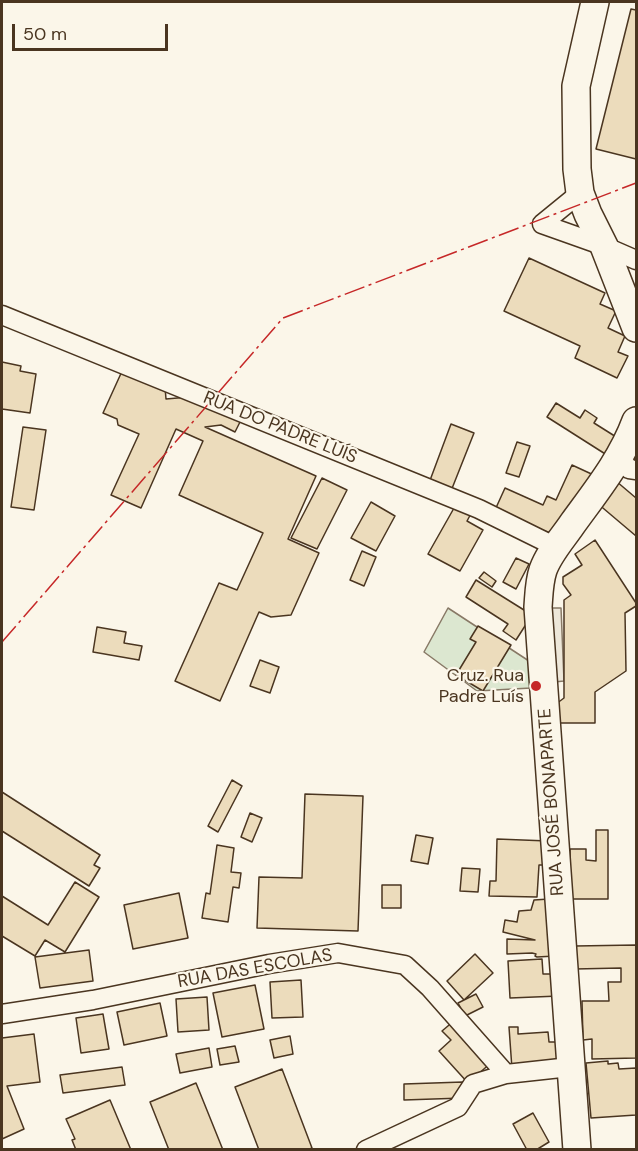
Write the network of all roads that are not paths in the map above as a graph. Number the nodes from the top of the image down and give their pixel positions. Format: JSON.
{"nodes":[{"id":1,"x":595,"y":2,"type":"edge"},
{"id":2,"x":580,"y":193,"type":"junction"},
{"id":3,"x":604,"y":246,"type":"junction"},
{"id":4,"x":636,"y":260,"type":"edge"},
{"id":5,"x":2,"y":315,"type":"edge"},
{"id":6,"x":636,"y":328,"type":"edge"},
{"id":7,"x":636,"y":421,"type":"edge"},
{"id":8,"x":628,"y":463,"type":"edge"},
{"id":9,"x":556,"y":548,"type":"junction"},
{"id":10,"x":2,"y":1014,"type":"edge"},
{"id":11,"x":570,"y":1067,"type":"junction"},
{"id":12,"x":506,"y":1074,"type":"junction"},
{"id":13,"x":366,"y":1149,"type":"edge"},
{"id":14,"x":577,"y":1149,"type":"edge"}],
"edges":[{"from":1,"to":2,"type":"street"},
{"from":2,"to":3,"type":"street"},
{"from":2,"to":3,"type":"street"},
{"from":3,"to":4,"type":"street"},
{"from":3,"to":6,"type":"street"},
{"from":5,"to":9,"type":"street","name":"RUA DO PADRE LUÍS"},
{"from":7,"to":8,"type":"street","name":"RUA JOSÉ BONAPARTE"},
{"from":8,"to":9,"type":"street","name":"RUA JOSÉ BONAPARTE"},
{"from":9,"to":11,"type":"street","name":"RUA JOSÉ BONAPARTE"},
{"from":10,"to":12,"type":"street","name":"RUA DAS ESCOLAS"},
{"from":11,"to":12,"type":"street"},
{"from":11,"to":14,"type":"street","name":"RUA JOSÉ BONAPARTE"},
{"from":12,"to":13,"type":"street"}]}
